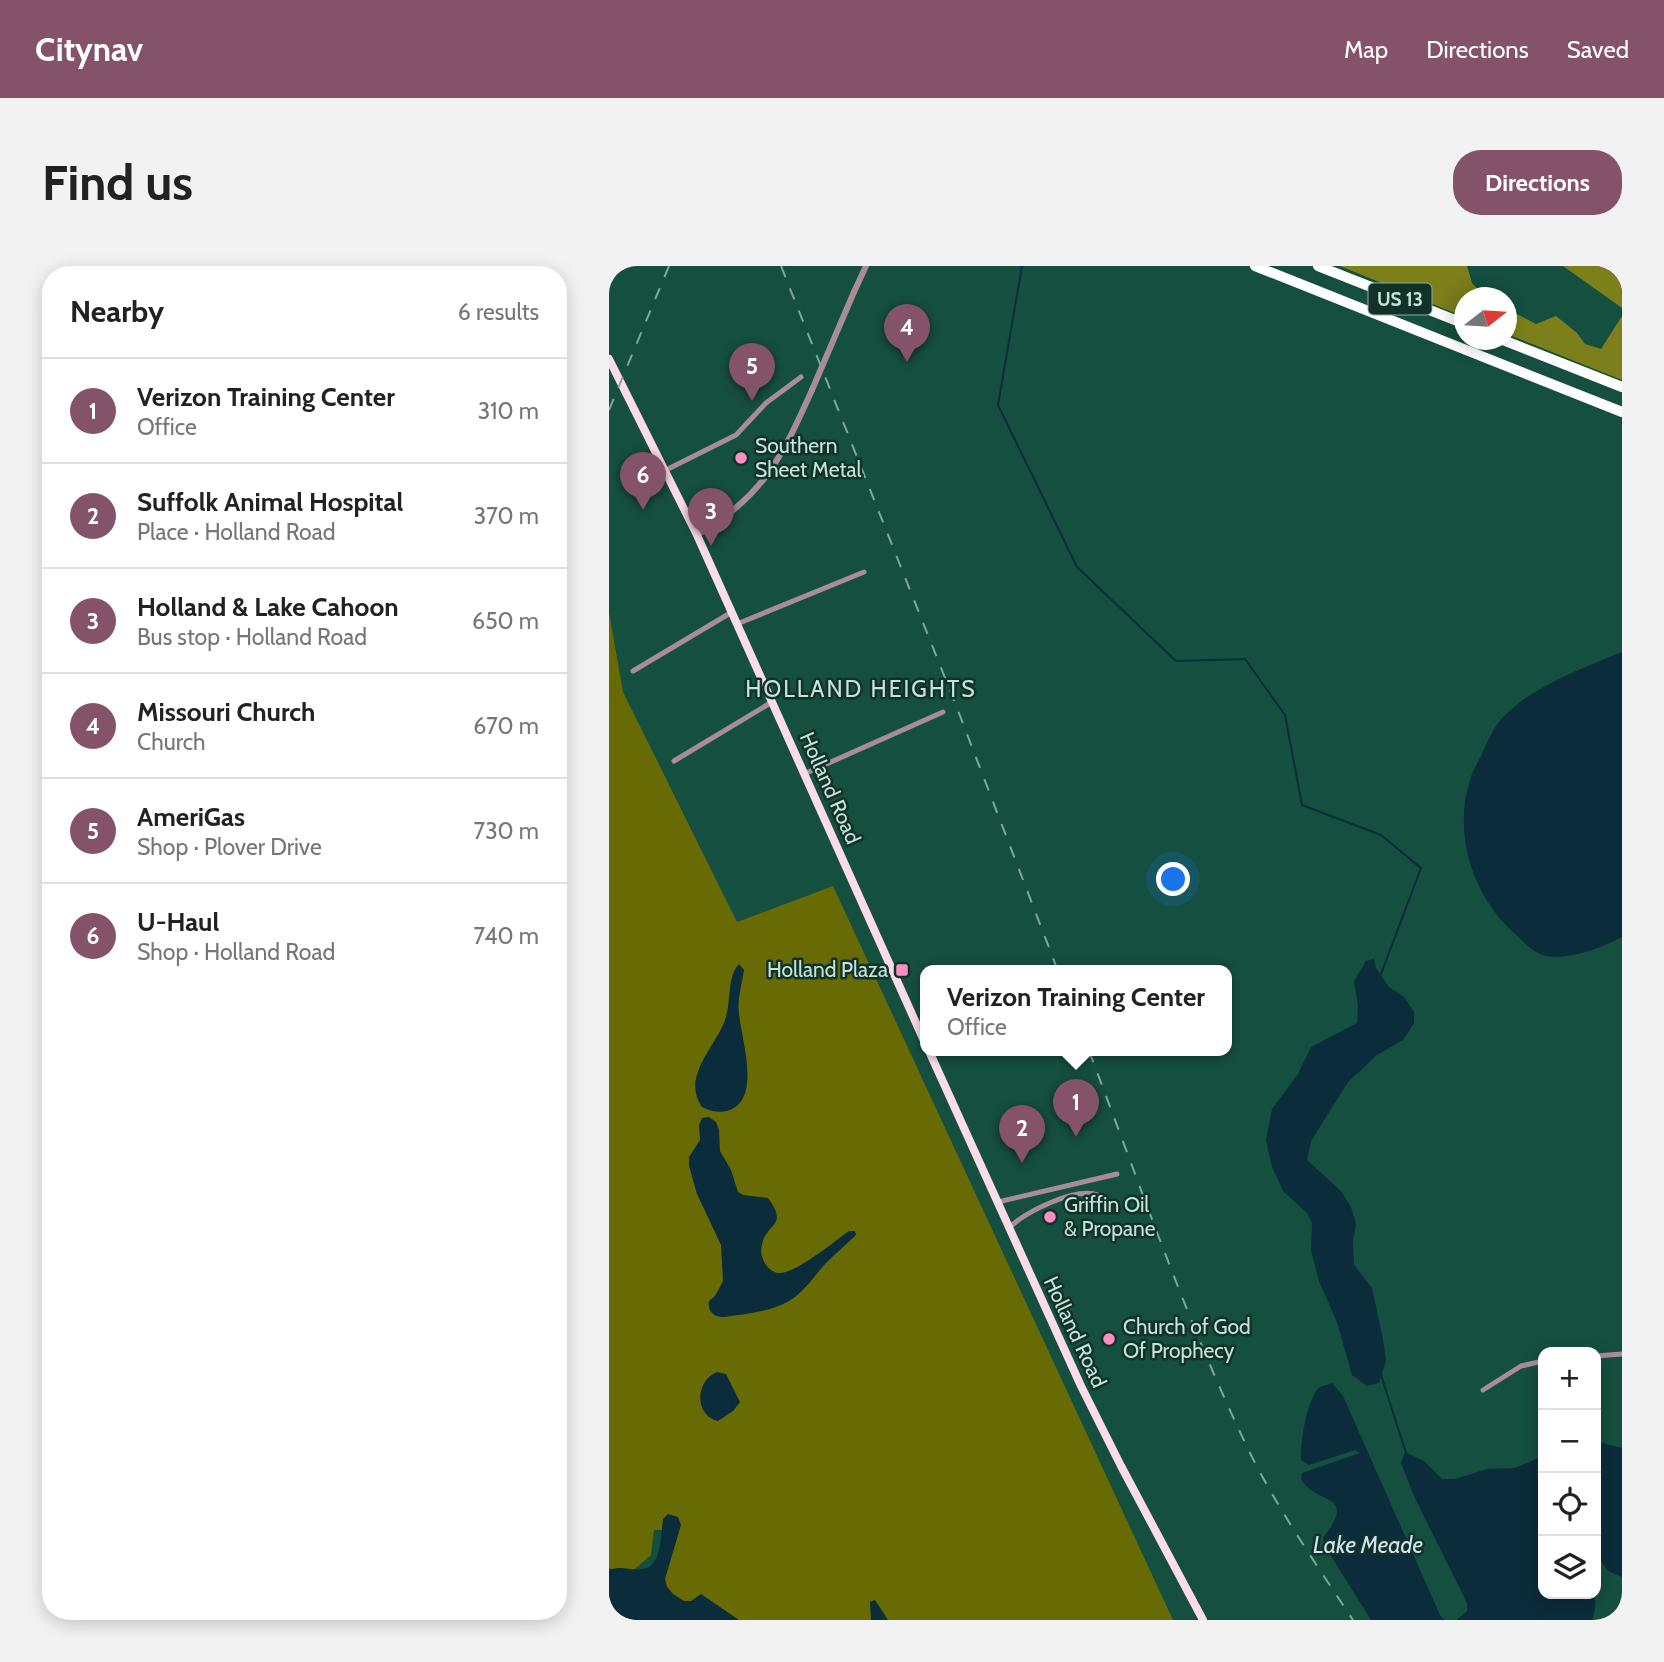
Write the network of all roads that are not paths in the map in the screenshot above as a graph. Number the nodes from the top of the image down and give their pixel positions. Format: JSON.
{"nodes":[{"id":1,"x":866,"y":266,"type":"edge"},
{"id":2,"x":1255,"y":266,"type":"edge"},
{"id":3,"x":1318,"y":266,"type":"edge"},
{"id":4,"x":1454,"y":320,"type":"edge"},
{"id":5,"x":1517,"y":346,"type":"edge"},
{"id":6,"x":609,"y":359,"type":"edge"},
{"id":7,"x":801,"y":377,"type":"dead end"},
{"id":8,"x":1622,"y":387,"type":"edge"},
{"id":9,"x":1622,"y":412,"type":"edge"},
{"id":10,"x":666,"y":470,"type":"junction"},
{"id":11,"x":697,"y":535,"type":"junction"},
{"id":12,"x":864,"y":572,"type":"dead end"},
{"id":13,"x":732,"y":612,"type":"junction"},
{"id":14,"x":737,"y":624,"type":"junction"},
{"id":15,"x":633,"y":671,"type":"dead end"},
{"id":16,"x":772,"y":702,"type":"junction"},
{"id":17,"x":943,"y":712,"type":"dead end"},
{"id":18,"x":674,"y":761,"type":"dead end"},
{"id":19,"x":804,"y":774,"type":"junction"},
{"id":20,"x":920,"y":1030,"type":"edge"},
{"id":21,"x":931,"y":1056,"type":"edge"},
{"id":22,"x":1117,"y":1174,"type":"dead end"},
{"id":23,"x":997,"y":1202,"type":"junction"},
{"id":24,"x":1100,"y":1203,"type":"dead end"},
{"id":25,"x":1009,"y":1227,"type":"junction"},
{"id":26,"x":1622,"y":1354,"type":"edge"},
{"id":27,"x":1601,"y":1356,"type":"edge"},
{"id":28,"x":1538,"y":1363,"type":"edge"},
{"id":29,"x":1483,"y":1390,"type":"dead end"},
{"id":30,"x":1203,"y":1620,"type":"edge"}],
"edges":[{"from":1,"to":11,"type":"street","bridge":true},
{"from":2,"to":9,"type":"highway","number":"US 13"},
{"from":3,"to":4,"type":"highway","number":"US 13"},
{"from":5,"to":8,"type":"highway"},
{"from":6,"to":10,"type":"main road","name":"Holland Road"},
{"from":7,"to":10,"type":"street"},
{"from":10,"to":11,"type":"main road","name":"Holland Road"},
{"from":11,"to":13,"type":"main road","name":"Holland Road"},
{"from":12,"to":14,"type":"street"},
{"from":13,"to":14,"type":"main road","name":"Holland Road"},
{"from":13,"to":15,"type":"street"},
{"from":14,"to":16,"type":"main road","name":"Holland Road"},
{"from":16,"to":18,"type":"street"},
{"from":16,"to":19,"type":"main road","name":"Holland Road"},
{"from":17,"to":19,"type":"street"},
{"from":19,"to":20,"type":"main road","name":"Holland Road"},
{"from":21,"to":23,"type":"main road","name":"Holland Road"},
{"from":22,"to":23,"type":"street"},
{"from":23,"to":25,"type":"main road","name":"Holland Road"},
{"from":24,"to":25,"type":"street"},
{"from":25,"to":30,"type":"main road","name":"Holland Road"},
{"from":26,"to":27,"type":"street"},
{"from":28,"to":29,"type":"street"}]}
